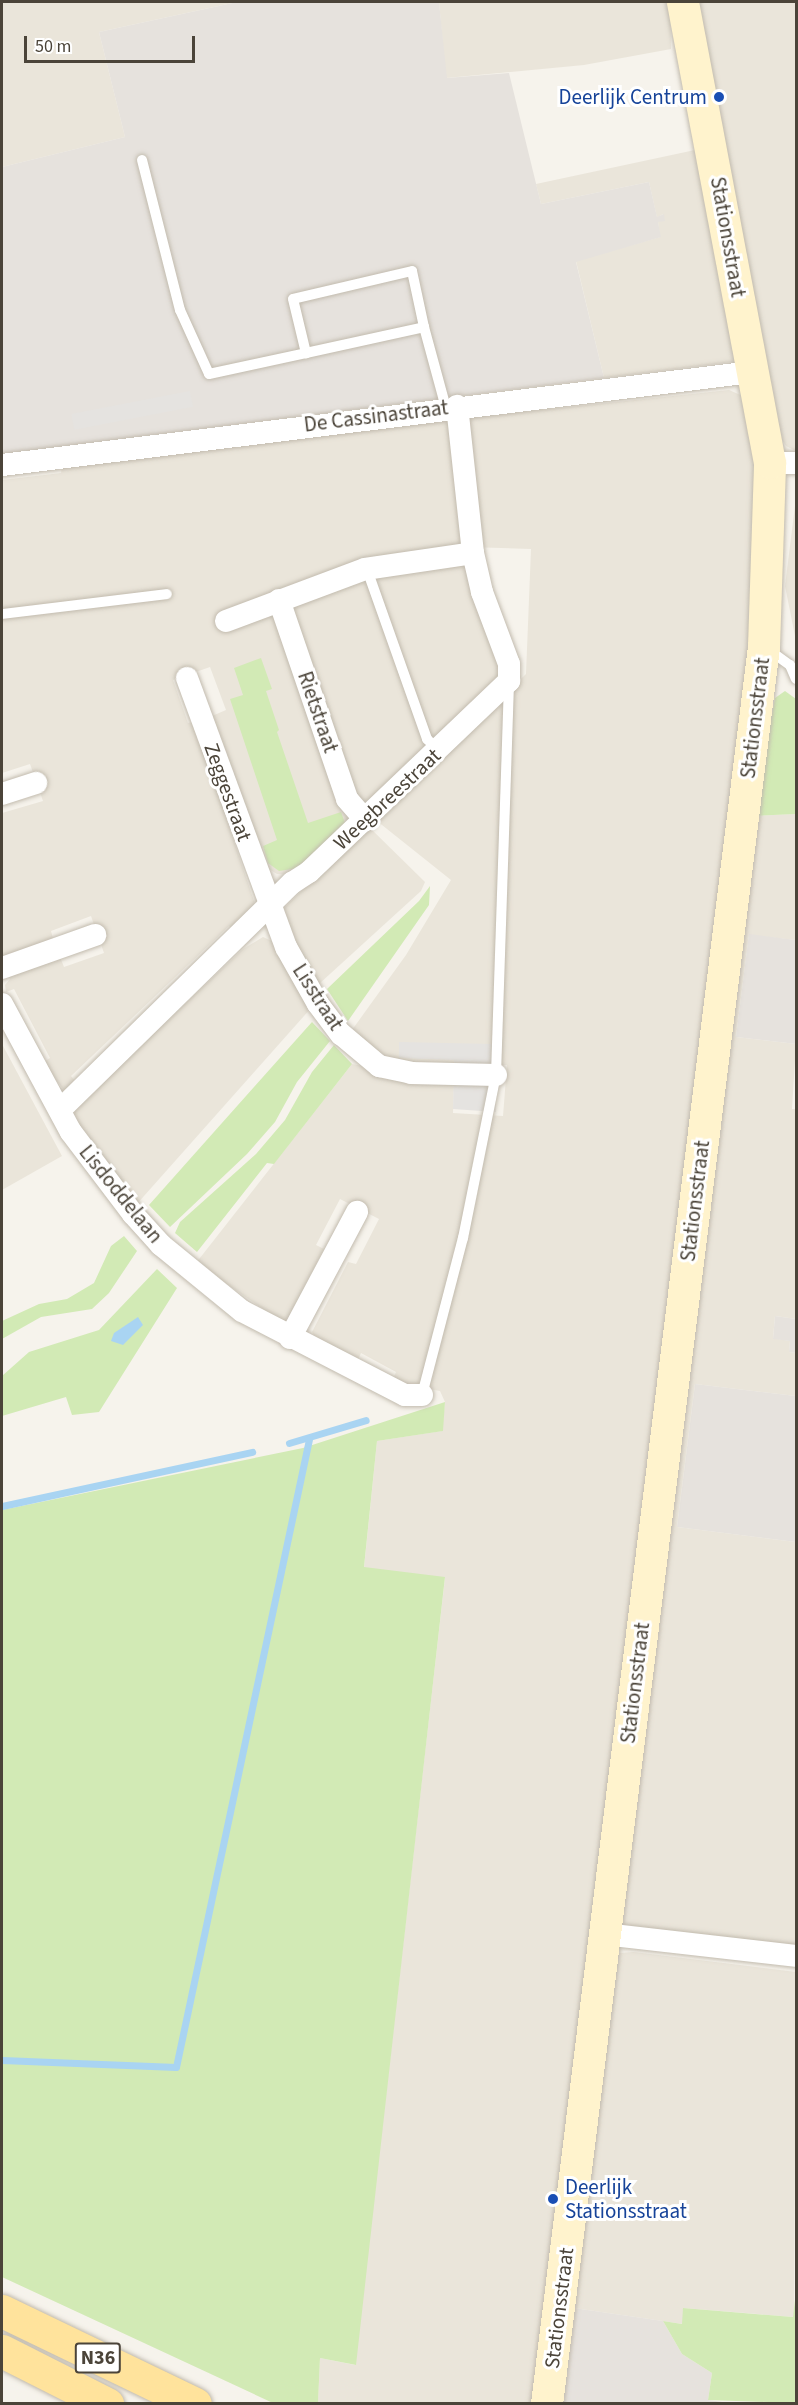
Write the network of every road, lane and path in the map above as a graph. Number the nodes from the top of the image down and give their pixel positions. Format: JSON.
{"nodes":[{"id":1,"x":683,"y":2,"type":"edge"},
{"id":2,"x":142,"y":160,"type":"dead end"},
{"id":3,"x":424,"y":327,"type":"junction"},
{"id":4,"x":306,"y":353,"type":"junction"},
{"id":5,"x":752,"y":372,"type":"junction"},
{"id":6,"x":451,"y":407,"type":"junction"},
{"id":7,"x":783,"y":463,"type":"edge"},
{"id":8,"x":2,"y":465,"type":"edge"},
{"id":9,"x":473,"y":553,"type":"junction"},
{"id":10,"x":370,"y":578,"type":"dead end"},
{"id":11,"x":167,"y":594,"type":"dead end"},
{"id":12,"x":279,"y":600,"type":"junction"},
{"id":13,"x":2,"y":614,"type":"edge"},
{"id":14,"x":226,"y":621,"type":"dead end"},
{"id":15,"x":764,"y":647,"type":"junction"},
{"id":16,"x":187,"y":678,"type":"dead end"},
{"id":17,"x":796,"y":679,"type":"edge"},
{"id":18,"x":509,"y":681,"type":"junction"},
{"id":19,"x":438,"y":750,"type":"junction"},
{"id":20,"x":36,"y":783,"type":"dead end"},
{"id":21,"x":2,"y":794,"type":"edge"},
{"id":22,"x":365,"y":820,"type":"junction"},
{"id":23,"x":269,"y":907,"type":"junction"},
{"id":24,"x":95,"y":935,"type":"dead end"},
{"id":25,"x":2,"y":968,"type":"edge"},
{"id":26,"x":2,"y":1004,"type":"edge"},
{"id":27,"x":496,"y":1075,"type":"junction"},
{"id":28,"x":60,"y":1110,"type":"junction"},
{"id":29,"x":357,"y":1212,"type":"dead end"},
{"id":30,"x":290,"y":1338,"type":"junction"},
{"id":31,"x":422,"y":1395,"type":"joint"},
{"id":32,"x":604,"y":1934,"type":"junction"},
{"id":33,"x":796,"y":1956,"type":"edge"},
{"id":34,"x":2,"y":2311,"type":"edge"},
{"id":35,"x":2,"y":2351,"type":"edge"},
{"id":36,"x":107,"y":2403,"type":"edge"},
{"id":37,"x":195,"y":2403,"type":"edge"},
{"id":38,"x":547,"y":2403,"type":"edge"}],
"edges":[{"from":1,"to":5,"type":"street","name":"Stationsstraat"},
{"from":2,"to":4,"type":"lane"},
{"from":3,"to":4,"type":"lane"},
{"from":3,"to":4,"type":"lane"},
{"from":3,"to":6,"type":"lane"},
{"from":5,"to":6,"type":"street","name":"De Cassinastraat"},
{"from":5,"to":7,"type":"street","name":"Stationsstraat"},
{"from":6,"to":8,"type":"street","name":"De Cassinastraat"},
{"from":6,"to":9,"type":"street"},
{"from":7,"to":15,"type":"street","name":"Stationsstraat"},
{"from":9,"to":12,"type":"street"},
{"from":9,"to":18,"type":"street"},
{"from":10,"to":19,"type":"lane"},
{"from":11,"to":13,"type":"lane"},
{"from":12,"to":14,"type":"street"},
{"from":12,"to":22,"type":"street","name":"Rietstraat"},
{"from":15,"to":17,"type":"lane"},
{"from":15,"to":32,"type":"street","name":"Stationsstraat"},
{"from":16,"to":23,"type":"street","name":"Zeggestraat"},
{"from":18,"to":19,"type":"street","name":"Weegbreestraat"},
{"from":18,"to":27,"type":"lane"},
{"from":19,"to":22,"type":"street","name":"Weegbreestraat"},
{"from":20,"to":21,"type":"street"},
{"from":22,"to":23,"type":"street","name":"Weegbreestraat"},
{"from":23,"to":27,"type":"street","name":"Lisstraat"},
{"from":23,"to":28,"type":"street","name":"Weegbreestraat"},
{"from":24,"to":25,"type":"street"},
{"from":26,"to":28,"type":"street","name":"Lisdoddelaan"},
{"from":27,"to":31,"type":"lane"},
{"from":28,"to":30,"type":"street","name":"Lisdoddelaan"},
{"from":29,"to":30,"type":"street"},
{"from":30,"to":31,"type":"street","name":"Lisdoddelaan"},
{"from":32,"to":33,"type":"street"},
{"from":32,"to":38,"type":"street","name":"Stationsstraat"},
{"from":34,"to":37,"type":"main road","number":"N36"},
{"from":35,"to":36,"type":"main road","number":"N36"}]}
